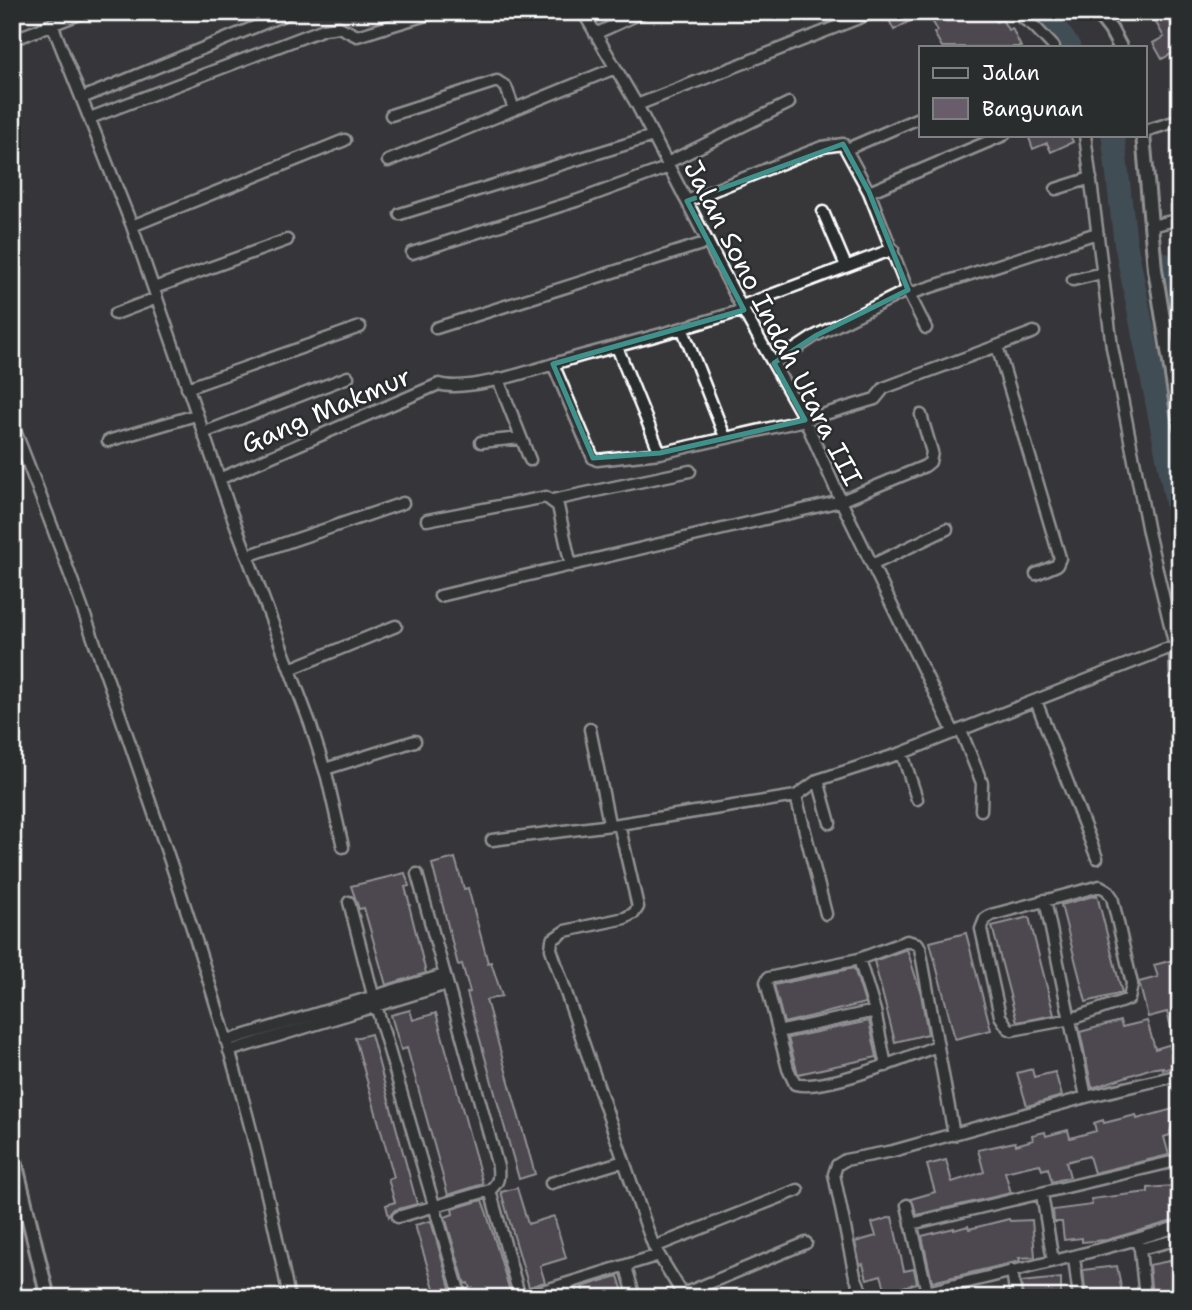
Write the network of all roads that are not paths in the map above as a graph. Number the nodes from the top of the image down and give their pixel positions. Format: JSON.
{"nodes":[{"id":1,"x":85,"y":12,"type":"edge"},
{"id":2,"x":291,"y":12,"type":"edge"},
{"id":3,"x":436,"y":12,"type":"edge"},
{"id":4,"x":583,"y":12,"type":"edge"},
{"id":5,"x":643,"y":12,"type":"edge"},
{"id":6,"x":874,"y":12,"type":"edge"},
{"id":7,"x":1014,"y":12,"type":"edge"},
{"id":8,"x":1097,"y":12,"type":"edge"},
{"id":9,"x":52,"y":24,"type":"junction"},
{"id":10,"x":595,"y":34,"type":"junction"},
{"id":11,"x":12,"y":40,"type":"edge"},
{"id":12,"x":1053,"y":46,"type":"edge"},
{"id":13,"x":1119,"y":46,"type":"edge"},
{"id":14,"x":615,"y":68,"type":"junction"},
{"id":15,"x":82,"y":98,"type":"junction"},
{"id":16,"x":789,"y":103,"type":"dead end"},
{"id":17,"x":637,"y":105,"type":"junction"},
{"id":18,"x":514,"y":109,"type":"junction"},
{"id":19,"x":391,"y":115,"type":"dead end"},
{"id":20,"x":90,"y":118,"type":"junction"},
{"id":21,"x":919,"y":118,"type":"edge"},
{"id":22,"x":1180,"y":120,"type":"edge"},
{"id":23,"x":1146,"y":132,"type":"edge"},
{"id":24,"x":653,"y":136,"type":"junction"},
{"id":25,"x":1002,"y":136,"type":"edge"},
{"id":26,"x":1085,"y":136,"type":"edge"},
{"id":27,"x":1144,"y":136,"type":"edge"},
{"id":28,"x":345,"y":140,"type":"dead end"},
{"id":29,"x":847,"y":149,"type":"junction"},
{"id":30,"x":388,"y":161,"type":"dead end"},
{"id":31,"x":668,"y":165,"type":"junction"},
{"id":32,"x":1091,"y":178,"type":"junction"},
{"id":33,"x":1056,"y":189,"type":"dead end"},
{"id":34,"x":869,"y":192,"type":"junction"},
{"id":35,"x":687,"y":201,"type":"junction"},
{"id":36,"x":823,"y":212,"type":"dead end"},
{"id":37,"x":400,"y":214,"type":"dead end"},
{"id":38,"x":1180,"y":219,"type":"edge"},
{"id":39,"x":132,"y":226,"type":"junction"},
{"id":40,"x":1151,"y":226,"type":"junction"},
{"id":41,"x":1097,"y":233,"type":"junction"},
{"id":42,"x":287,"y":240,"type":"dead end"},
{"id":43,"x":708,"y":242,"type":"junction"},
{"id":44,"x":893,"y":249,"type":"junction"},
{"id":45,"x":412,"y":253,"type":"dead end"},
{"id":46,"x":846,"y":266,"type":"junction"},
{"id":47,"x":1102,"y":273,"type":"junction"},
{"id":48,"x":1073,"y":280,"type":"dead end"},
{"id":49,"x":908,"y":292,"type":"junction"},
{"id":50,"x":155,"y":293,"type":"junction"},
{"id":51,"x":742,"y":308,"type":"junction"},
{"id":52,"x":115,"y":314,"type":"dead end"},
{"id":53,"x":360,"y":327,"type":"dead end"},
{"id":54,"x":436,"y":328,"type":"dead end"},
{"id":55,"x":926,"y":328,"type":"dead end"},
{"id":56,"x":683,"y":330,"type":"junction"},
{"id":57,"x":1034,"y":332,"type":"dead end"},
{"id":58,"x":997,"y":346,"type":"junction"},
{"id":59,"x":617,"y":347,"type":"junction"},
{"id":60,"x":774,"y":363,"type":"junction"},
{"id":61,"x":552,"y":364,"type":"junction"},
{"id":62,"x":348,"y":377,"type":"dead end"},
{"id":63,"x":498,"y":379,"type":"junction"},
{"id":64,"x":187,"y":388,"type":"junction"},
{"id":65,"x":196,"y":415,"type":"junction"},
{"id":66,"x":921,"y":415,"type":"dead end"},
{"id":67,"x":806,"y":421,"type":"junction"},
{"id":68,"x":12,"y":423,"type":"edge"},
{"id":69,"x":1180,"y":425,"type":"edge"},
{"id":70,"x":203,"y":433,"type":"junction"},
{"id":71,"x":521,"y":438,"type":"junction"},
{"id":72,"x":725,"y":438,"type":"junction"},
{"id":73,"x":108,"y":441,"type":"dead end"},
{"id":74,"x":481,"y":442,"type":"dead end"},
{"id":75,"x":17,"y":450,"type":"edge"},
{"id":76,"x":660,"y":453,"type":"junction"},
{"id":77,"x":530,"y":460,"type":"dead end"},
{"id":78,"x":690,"y":471,"type":"dead end"},
{"id":79,"x":219,"y":479,"type":"junction"},
{"id":80,"x":553,"y":500,"type":"junction"},
{"id":81,"x":841,"y":501,"type":"junction"},
{"id":82,"x":403,"y":503,"type":"dead end"},
{"id":83,"x":428,"y":520,"type":"dead end"},
{"id":84,"x":947,"y":530,"type":"dead end"},
{"id":85,"x":247,"y":556,"type":"junction"},
{"id":86,"x":872,"y":565,"type":"junction"},
{"id":87,"x":570,"y":566,"type":"junction"},
{"id":88,"x":1037,"y":574,"type":"dead end"},
{"id":89,"x":440,"y":596,"type":"dead end"},
{"id":90,"x":396,"y":626,"type":"dead end"},
{"id":91,"x":1177,"y":646,"type":"edge"},
{"id":92,"x":290,"y":669,"type":"junction"},
{"id":93,"x":1036,"y":701,"type":"junction"},
{"id":94,"x":590,"y":729,"type":"dead end"},
{"id":95,"x":958,"y":732,"type":"junction"},
{"id":96,"x":415,"y":741,"type":"dead end"},
{"id":97,"x":902,"y":753,"type":"junction"},
{"id":98,"x":324,"y":769,"type":"junction"},
{"id":99,"x":818,"y":780,"type":"junction"},
{"id":100,"x":1180,"y":783,"type":"edge"},
{"id":101,"x":796,"y":796,"type":"junction"},
{"id":102,"x":917,"y":799,"type":"dead end"},
{"id":103,"x":981,"y":810,"type":"dead end"},
{"id":104,"x":830,"y":823,"type":"dead end"},
{"id":105,"x":614,"y":824,"type":"junction"},
{"id":106,"x":492,"y":840,"type":"dead end"},
{"id":107,"x":343,"y":848,"type":"dead end"},
{"id":108,"x":1097,"y":858,"type":"dead end"},
{"id":109,"x":416,"y":874,"type":"dead end"},
{"id":110,"x":1045,"y":900,"type":"junction"},
{"id":111,"x":349,"y":902,"type":"dead end"},
{"id":112,"x":826,"y":914,"type":"dead end"},
{"id":113,"x":859,"y":959,"type":"junction"},
{"id":114,"x":446,"y":980,"type":"junction"},
{"id":115,"x":375,"y":1000,"type":"junction"},
{"id":116,"x":875,"y":1011,"type":"junction"},
{"id":117,"x":1071,"y":1019,"type":"junction"},
{"id":118,"x":778,"y":1032,"type":"junction"},
{"id":119,"x":227,"y":1046,"type":"junction"},
{"id":120,"x":937,"y":1046,"type":"junction"},
{"id":121,"x":886,"y":1066,"type":"junction"},
{"id":122,"x":1180,"y":1075,"type":"edge"},
{"id":123,"x":1086,"y":1097,"type":"junction"},
{"id":124,"x":1177,"y":1130,"type":"dead end"},
{"id":125,"x":954,"y":1135,"type":"junction"},
{"id":126,"x":1180,"y":1143,"type":"edge"},
{"id":127,"x":12,"y":1149,"type":"edge"},
{"id":128,"x":1180,"y":1160,"type":"edge"},
{"id":129,"x":624,"y":1161,"type":"junction"},
{"id":130,"x":551,"y":1183,"type":"dead end"},
{"id":131,"x":490,"y":1190,"type":"junction"},
{"id":132,"x":797,"y":1191,"type":"dead end"},
{"id":133,"x":1042,"y":1194,"type":"junction"},
{"id":134,"x":433,"y":1205,"type":"junction"},
{"id":135,"x":907,"y":1205,"type":"dead end"},
{"id":136,"x":398,"y":1217,"type":"dead end"},
{"id":137,"x":911,"y":1224,"type":"junction"},
{"id":138,"x":1180,"y":1226,"type":"edge"},
{"id":139,"x":1180,"y":1239,"type":"edge"},
{"id":140,"x":806,"y":1242,"type":"dead end"},
{"id":141,"x":1138,"y":1244,"type":"junction"},
{"id":142,"x":657,"y":1251,"type":"junction"},
{"id":143,"x":1074,"y":1257,"type":"junction"},
{"id":144,"x":1053,"y":1261,"type":"junction"},
{"id":145,"x":626,"y":1267,"type":"junction"},
{"id":146,"x":1012,"y":1270,"type":"junction"},
{"id":147,"x":568,"y":1284,"type":"junction"},
{"id":148,"x":952,"y":1286,"type":"junction"},
{"id":149,"x":927,"y":1292,"type":"junction"},
{"id":150,"x":684,"y":1296,"type":"edge"},
{"id":151,"x":48,"y":1298,"type":"edge"},
{"id":152,"x":289,"y":1298,"type":"edge"},
{"id":153,"x":461,"y":1298,"type":"edge"},
{"id":154,"x":520,"y":1298,"type":"edge"},
{"id":155,"x":572,"y":1298,"type":"edge"},
{"id":156,"x":635,"y":1298,"type":"edge"},
{"id":157,"x":864,"y":1298,"type":"edge"},
{"id":158,"x":904,"y":1298,"type":"edge"},
{"id":159,"x":953,"y":1298,"type":"edge"},
{"id":160,"x":1016,"y":1298,"type":"edge"},
{"id":161,"x":1079,"y":1298,"type":"edge"},
{"id":162,"x":1145,"y":1298,"type":"edge"}],
"edges":[{"from":1,"to":9,"type":"street"},
{"from":2,"to":15,"type":"street"},
{"from":3,"to":20,"type":"street"},
{"from":4,"to":10,"type":"street","name":"Jalan Sono Indah Utara III"},
{"from":5,"to":10,"type":"street"},
{"from":6,"to":17,"type":"street"},
{"from":7,"to":12,"type":"street"},
{"from":8,"to":13,"type":"street"},
{"from":9,"to":11,"type":"street"},
{"from":9,"to":15,"type":"street"},
{"from":10,"to":14,"type":"street","name":"Jalan Sono Indah Utara III"},
{"from":14,"to":17,"type":"street","name":"Jalan Sono Indah Utara III"},
{"from":14,"to":18,"type":"street"},
{"from":15,"to":20,"type":"street"},
{"from":16,"to":31,"type":"street"},
{"from":17,"to":24,"type":"street","name":"Jalan Sono Indah Utara III"},
{"from":18,"to":19,"type":"street"},
{"from":18,"to":30,"type":"street"},
{"from":20,"to":39,"type":"street"},
{"from":21,"to":29,"type":"street"},
{"from":22,"to":23,"type":"street"},
{"from":24,"to":31,"type":"street","name":"Jalan Sono Indah Utara III"},
{"from":24,"to":37,"type":"street"},
{"from":25,"to":34,"type":"street"},
{"from":26,"to":32,"type":"street"},
{"from":27,"to":40,"type":"street"},
{"from":28,"to":39,"type":"street"},
{"from":29,"to":34,"type":"street"},
{"from":29,"to":35,"type":"street"},
{"from":31,"to":35,"type":"street","name":"Jalan Sono Indah Utara III"},
{"from":31,"to":45,"type":"street"},
{"from":32,"to":33,"type":"street"},
{"from":32,"to":41,"type":"street"},
{"from":34,"to":44,"type":"street"},
{"from":35,"to":43,"type":"street","name":"Jalan Sono Indah Utara III"},
{"from":36,"to":46,"type":"street"},
{"from":38,"to":40,"type":"street"},
{"from":39,"to":50,"type":"street"},
{"from":40,"to":69,"type":"street"},
{"from":41,"to":47,"type":"street"},
{"from":41,"to":49,"type":"street"},
{"from":42,"to":50,"type":"street"},
{"from":43,"to":51,"type":"street","name":"Jalan Sono Indah Utara III"},
{"from":43,"to":54,"type":"street"},
{"from":44,"to":46,"type":"street","name":"Gang Makmur"},
{"from":44,"to":49,"type":"street"},
{"from":46,"to":51,"type":"street","name":"Gang Makmur"},
{"from":47,"to":48,"type":"street"},
{"from":47,"to":91,"type":"street"},
{"from":49,"to":55,"type":"street"},
{"from":49,"to":60,"type":"street"},
{"from":50,"to":52,"type":"street"},
{"from":50,"to":64,"type":"street"},
{"from":51,"to":56,"type":"street","name":"Gang Makmur"},
{"from":51,"to":60,"type":"street","name":"Jalan Sono Indah Utara III"},
{"from":53,"to":64,"type":"street"},
{"from":56,"to":59,"type":"street","name":"Gang Makmur"},
{"from":56,"to":72,"type":"street"},
{"from":57,"to":58,"type":"street"},
{"from":58,"to":67,"type":"street"},
{"from":58,"to":88,"type":"street"},
{"from":59,"to":61,"type":"street","name":"Gang Makmur"},
{"from":59,"to":76,"type":"street"},
{"from":60,"to":67,"type":"street","name":"Jalan Sono Indah Utara III"},
{"from":61,"to":63,"type":"street","name":"Gang Makmur"},
{"from":61,"to":76,"type":"street"},
{"from":62,"to":70,"type":"street"},
{"from":63,"to":71,"type":"street"},
{"from":63,"to":79,"type":"street","name":"Gang Makmur"},
{"from":64,"to":65,"type":"street"},
{"from":65,"to":70,"type":"street"},
{"from":65,"to":73,"type":"street"},
{"from":66,"to":81,"type":"street"},
{"from":67,"to":72,"type":"street"},
{"from":67,"to":81,"type":"street","name":"Jalan Sono Indah Utara III"},
{"from":68,"to":75,"type":"street"},
{"from":70,"to":79,"type":"street"},
{"from":71,"to":74,"type":"street"},
{"from":71,"to":77,"type":"street"},
{"from":72,"to":76,"type":"street"},
{"from":75,"to":119,"type":"street"},
{"from":78,"to":80,"type":"street"},
{"from":79,"to":85,"type":"street"},
{"from":80,"to":83,"type":"street"},
{"from":80,"to":87,"type":"street"},
{"from":81,"to":86,"type":"street","name":"Jalan Sono Indah Utara III"},
{"from":81,"to":87,"type":"street"},
{"from":82,"to":85,"type":"street"},
{"from":84,"to":86,"type":"street"},
{"from":85,"to":92,"type":"street"},
{"from":86,"to":95,"type":"street","name":"Jalan Sono Indah Utara III"},
{"from":87,"to":89,"type":"street"},
{"from":90,"to":92,"type":"street"},
{"from":91,"to":93,"type":"street"},
{"from":91,"to":100,"type":"street"},
{"from":92,"to":98,"type":"street"},
{"from":93,"to":95,"type":"street"},
{"from":93,"to":108,"type":"street"},
{"from":94,"to":105,"type":"street"},
{"from":95,"to":97,"type":"street"},
{"from":95,"to":103,"type":"street","name":"Jalan Sono Indah Utara III"},
{"from":96,"to":98,"type":"street"},
{"from":97,"to":99,"type":"street"},
{"from":97,"to":102,"type":"street"},
{"from":98,"to":107,"type":"street"},
{"from":99,"to":101,"type":"street"},
{"from":99,"to":104,"type":"street"},
{"from":101,"to":105,"type":"street"},
{"from":101,"to":112,"type":"street"},
{"from":105,"to":106,"type":"street"},
{"from":105,"to":129,"type":"street"},
{"from":109,"to":114,"type":"street"},
{"from":110,"to":117,"type":"street"},
{"from":110,"to":117,"type":"street"},
{"from":110,"to":117,"type":"street"},
{"from":111,"to":115,"type":"street"},
{"from":113,"to":116,"type":"street"},
{"from":113,"to":118,"type":"street"},
{"from":113,"to":120,"type":"street"},
{"from":114,"to":115,"type":"street"},
{"from":114,"to":131,"type":"street"},
{"from":115,"to":119,"type":"street"},
{"from":115,"to":134,"type":"street"},
{"from":116,"to":118,"type":"street"},
{"from":116,"to":121,"type":"street"},
{"from":117,"to":123,"type":"street"},
{"from":118,"to":121,"type":"street"},
{"from":119,"to":152,"type":"street"},
{"from":120,"to":121,"type":"street"},
{"from":120,"to":125,"type":"street"},
{"from":122,"to":123,"type":"street"},
{"from":123,"to":125,"type":"street"},
{"from":124,"to":126,"type":"street"},
{"from":125,"to":157,"type":"street"},
{"from":127,"to":151,"type":"street"},
{"from":128,"to":133,"type":"street"},
{"from":129,"to":130,"type":"street"},
{"from":129,"to":142,"type":"street"},
{"from":131,"to":134,"type":"street"},
{"from":131,"to":154,"type":"street"},
{"from":132,"to":142,"type":"street"},
{"from":133,"to":137,"type":"street"},
{"from":133,"to":144,"type":"street"},
{"from":134,"to":136,"type":"street"},
{"from":134,"to":153,"type":"street"},
{"from":135,"to":137,"type":"street"},
{"from":137,"to":149,"type":"street"},
{"from":138,"to":141,"type":"street"},
{"from":139,"to":141,"type":"street"},
{"from":140,"to":150,"type":"street"},
{"from":141,"to":143,"type":"street"},
{"from":141,"to":162,"type":"street"},
{"from":142,"to":145,"type":"street"},
{"from":142,"to":150,"type":"street"},
{"from":143,"to":144,"type":"street"},
{"from":143,"to":161,"type":"street"},
{"from":144,"to":146,"type":"street"},
{"from":145,"to":147,"type":"street"},
{"from":145,"to":156,"type":"street"},
{"from":146,"to":148,"type":"street"},
{"from":146,"to":160,"type":"street"},
{"from":147,"to":154,"type":"street"},
{"from":147,"to":155,"type":"street"},
{"from":148,"to":149,"type":"street"},
{"from":148,"to":159,"type":"street"},
{"from":149,"to":158,"type":"street"}]}
